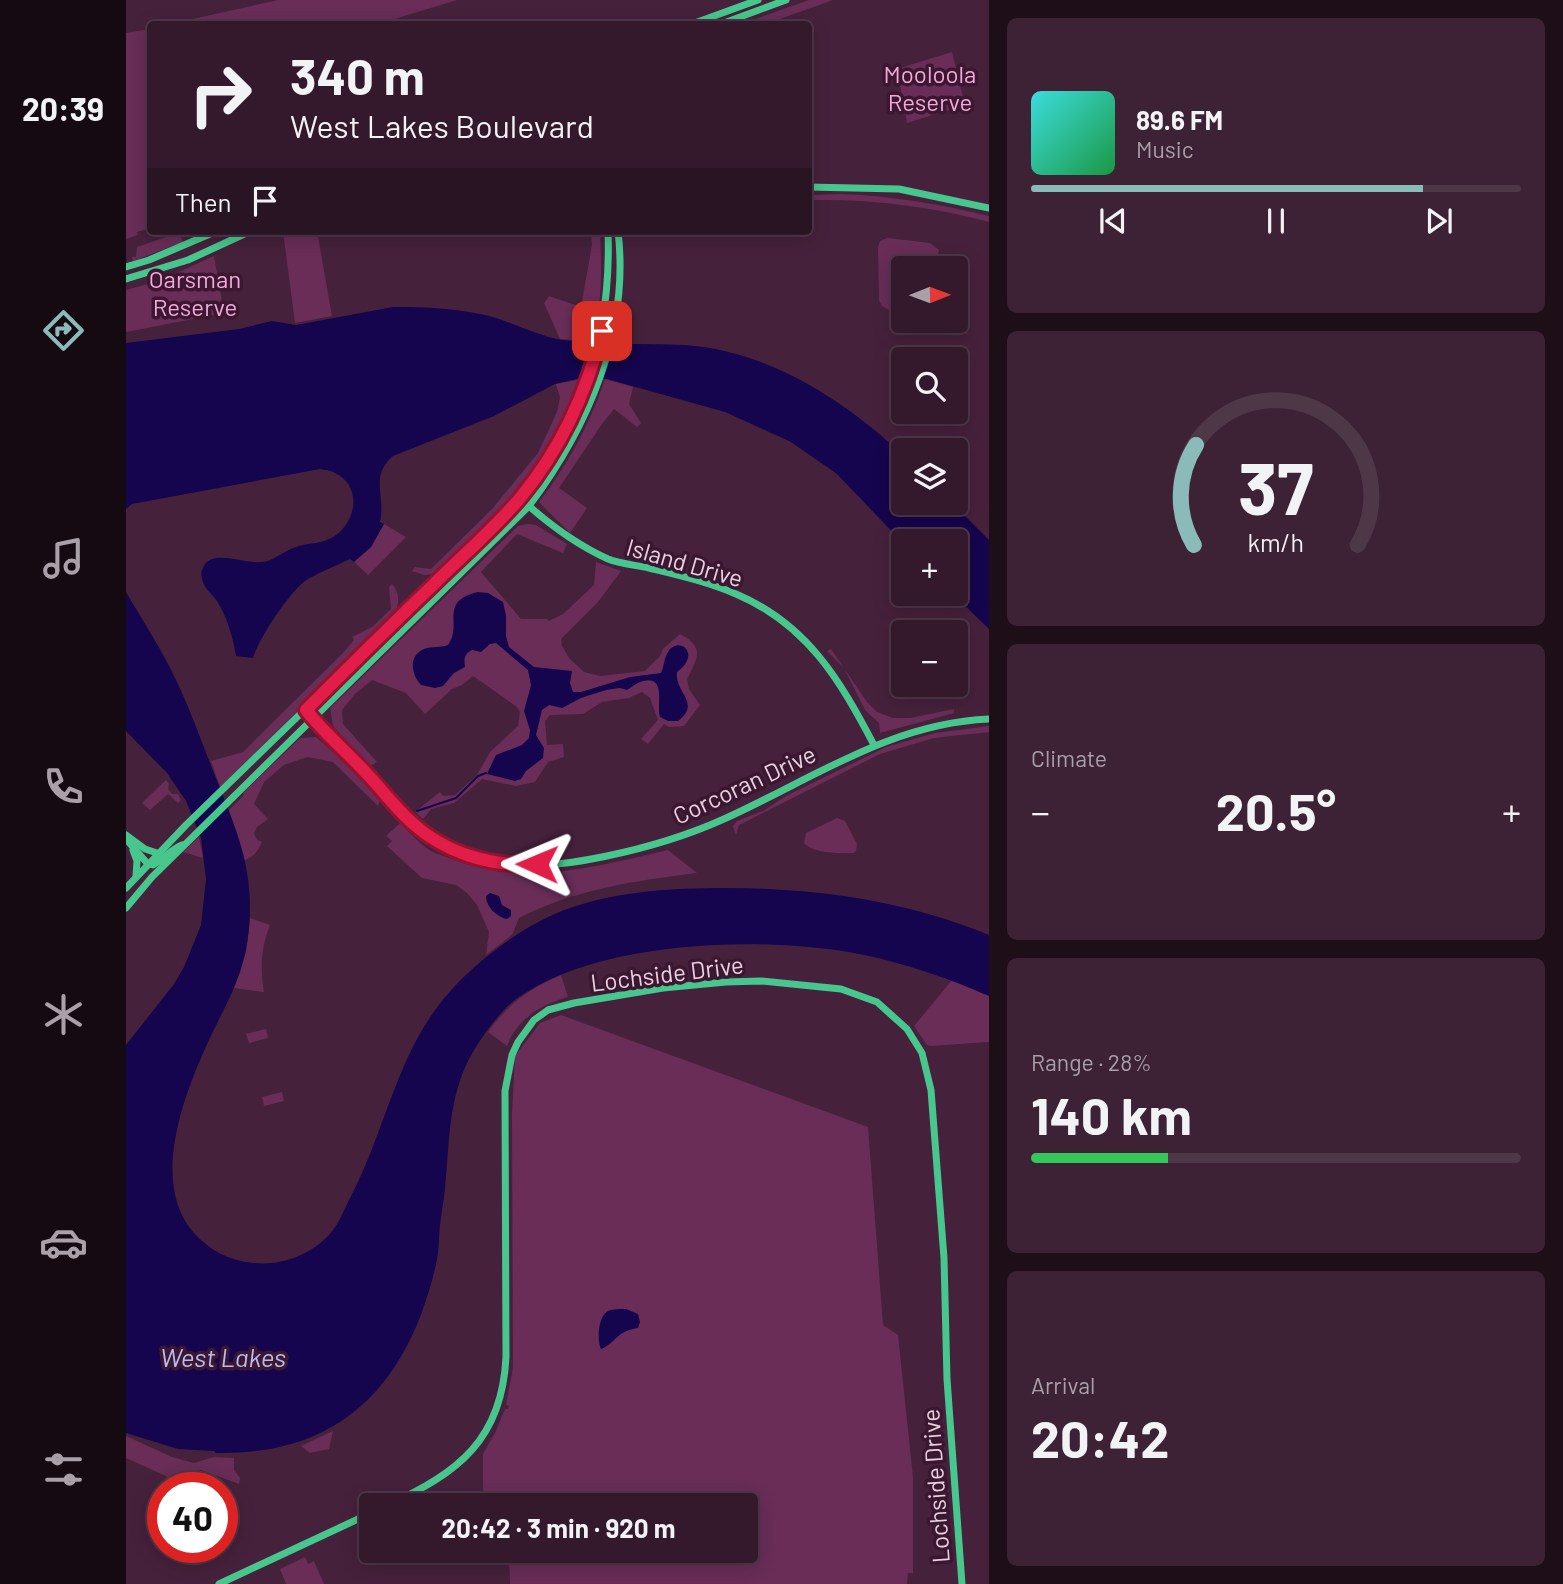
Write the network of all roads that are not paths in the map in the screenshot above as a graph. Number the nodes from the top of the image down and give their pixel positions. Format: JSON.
{"nodes":[{"id":1,"x":758,"y":0,"type":"edge"},
{"id":2,"x":786,"y":0,"type":"edge"},
{"id":3,"x":700,"y":21,"type":"edge"},
{"id":4,"x":729,"y":21,"type":"edge"},
{"id":5,"x":812,"y":187,"type":"edge"},
{"id":6,"x":989,"y":208,"type":"edge"},
{"id":7,"x":208,"y":235,"type":"edge"},
{"id":8,"x":242,"y":235,"type":"edge"},
{"id":9,"x":608,"y":235,"type":"edge"},
{"id":10,"x":618,"y":235,"type":"edge"},
{"id":11,"x":126,"y":267,"type":"edge"},
{"id":12,"x":126,"y":279,"type":"edge"},
{"id":13,"x":520,"y":498,"type":"junction"},
{"id":14,"x":528,"y":506,"type":"junction"},
{"id":15,"x":420,"y":597,"type":"junction"},
{"id":16,"x":429,"y":603,"type":"junction"},
{"id":17,"x":377,"y":656,"type":"junction"},
{"id":18,"x":344,"y":672,"type":"junction"},
{"id":19,"x":306,"y":710,"type":"junction"},
{"id":20,"x":312,"y":718,"type":"junction"},
{"id":21,"x":989,"y":719,"type":"edge"},
{"id":22,"x":874,"y":745,"type":"junction"},
{"id":23,"x":126,"y":836,"type":"edge"},
{"id":24,"x":184,"y":845,"type":"junction"},
{"id":25,"x":131,"y":846,"type":"junction"},
{"id":26,"x":157,"y":853,"type":"junction"},
{"id":27,"x":147,"y":863,"type":"junction"},
{"id":28,"x":136,"y":876,"type":"junction"},
{"id":29,"x":126,"y":888,"type":"edge"},
{"id":30,"x":126,"y":908,"type":"edge"},
{"id":31,"x":413,"y":1493,"type":"edge"},
{"id":32,"x":359,"y":1519,"type":"edge"},
{"id":33,"x":219,"y":1584,"type":"edge"},
{"id":34,"x":962,"y":1584,"type":"edge"}],
"edges":[{"from":1,"to":3,"type":"street"},
{"from":2,"to":4,"type":"street"},
{"from":5,"to":6,"type":"street"},
{"from":7,"to":11,"type":"street"},
{"from":8,"to":12,"type":"street"},
{"from":9,"to":13,"type":"street"},
{"from":10,"to":14,"type":"street"},
{"from":13,"to":14,"type":"street","name":"Island Drive"},
{"from":13,"to":15,"type":"street"},
{"from":14,"to":16,"type":"street"},
{"from":14,"to":22,"type":"street","name":"Island Drive"},
{"from":15,"to":16,"type":"street"},
{"from":15,"to":18,"type":"street"},
{"from":16,"to":17,"type":"street"},
{"from":17,"to":18,"type":"street"},
{"from":17,"to":20,"type":"street"},
{"from":18,"to":19,"type":"street"},
{"from":19,"to":20,"type":"street","name":"Corcoran Drive"},
{"from":19,"to":26,"type":"street"},
{"from":20,"to":22,"type":"street","name":"Corcoran Drive"},
{"from":20,"to":24,"type":"street"},
{"from":21,"to":22,"type":"street","name":"Corcoran Drive"},
{"from":23,"to":25,"type":"street"},
{"from":23,"to":26,"type":"street"},
{"from":24,"to":27,"type":"street"},
{"from":24,"to":30,"type":"street"},
{"from":25,"to":27,"type":"street"},
{"from":25,"to":28,"type":"street"},
{"from":26,"to":27,"type":"street"},
{"from":27,"to":28,"type":"street"},
{"from":28,"to":29,"type":"street"},
{"from":31,"to":34,"type":"street","name":"Lochside Drive"},
{"from":32,"to":33,"type":"street"}]}
